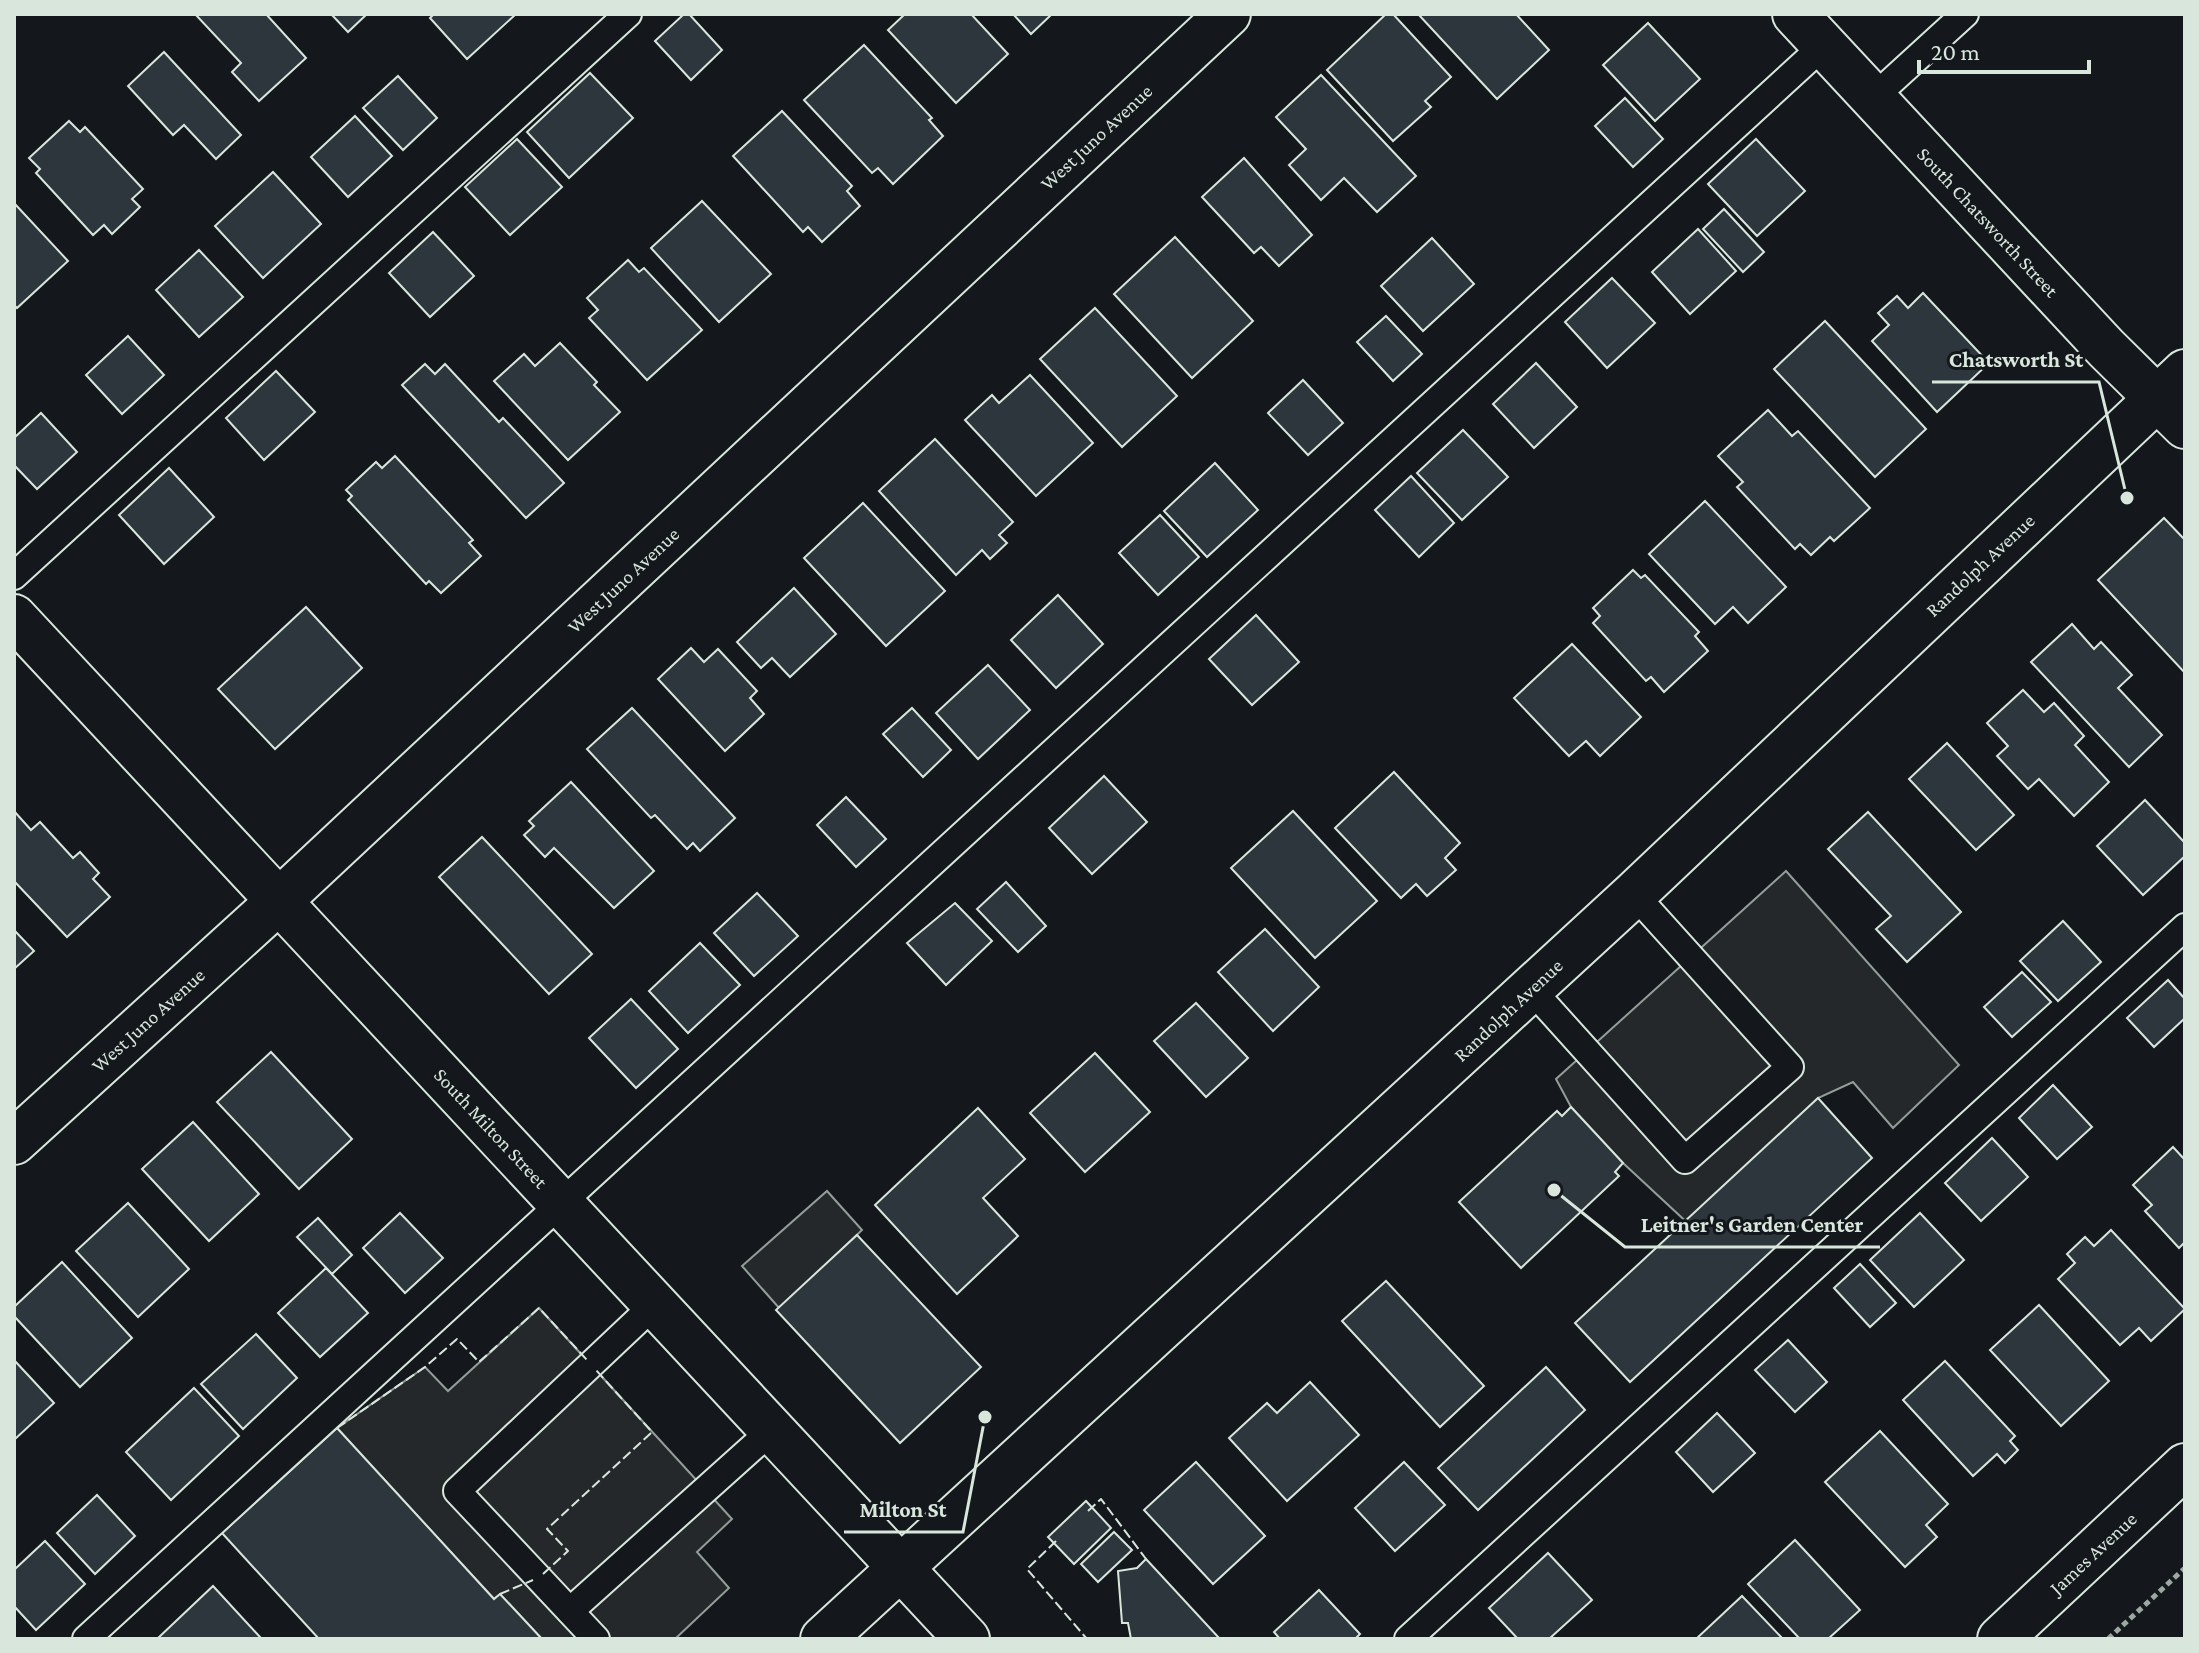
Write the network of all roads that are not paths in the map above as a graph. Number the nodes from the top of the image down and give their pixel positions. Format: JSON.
{"nodes":[{"id":1,"x":628,"y":14,"type":"edge"},
{"id":2,"x":1228,"y":14,"type":"edge"},
{"id":3,"x":1965,"y":14,"type":"edge"},
{"id":4,"x":1809,"y":30,"type":"edge"},
{"id":5,"x":1873,"y":98,"type":"junction"},
{"id":6,"x":2176,"y":399,"type":"edge"},
{"id":7,"x":14,"y":576,"type":"edge"},
{"id":8,"x":14,"y":617,"type":"edge"},
{"id":9,"x":1634,"y":894,"type":"junction"},
{"id":10,"x":279,"y":901,"type":"junction"},
{"id":11,"x":2185,"y":927,"type":"edge"},
{"id":12,"x":1531,"y":989,"type":"junction"},
{"id":13,"x":14,"y":1142,"type":"edge"},
{"id":14,"x":561,"y":1203,"type":"junction"},
{"id":15,"x":655,"y":1304,"type":"junction"},
{"id":16,"x":772,"y":1430,"type":"junction"},
{"id":17,"x":2185,"y":1466,"type":"edge"},
{"id":18,"x":901,"y":1568,"type":"junction"},
{"id":19,"x":570,"y":1611,"type":"junction"},
{"id":20,"x":86,"y":1639,"type":"edge"},
{"id":21,"x":596,"y":1639,"type":"edge"},
{"id":22,"x":823,"y":1639,"type":"edge"},
{"id":23,"x":967,"y":1639,"type":"edge"},
{"id":24,"x":1408,"y":1639,"type":"edge"},
{"id":25,"x":2000,"y":1639,"type":"edge"}],
"edges":[{"from":1,"to":7,"type":"lane"},
{"from":2,"to":10,"type":"street","name":"West Juno Avenue"},
{"from":3,"to":5,"type":"lane"},
{"from":4,"to":5,"type":"street","name":"South Chatsworth Street"},
{"from":4,"to":14,"type":"lane"},
{"from":5,"to":6,"type":"street","name":"South Chatsworth Street"},
{"from":6,"to":9,"type":"street","name":"Randolph Avenue"},
{"from":8,"to":10,"type":"street","name":"South Milton Street"},
{"from":9,"to":12,"type":"street","name":"Randolph Avenue"},
{"from":9,"to":12,"type":"lane"},
{"from":10,"to":13,"type":"street","name":"West Juno Avenue"},
{"from":10,"to":14,"type":"street","name":"South Milton Street"},
{"from":11,"to":24,"type":"lane"},
{"from":12,"to":18,"type":"street","name":"Randolph Avenue"},
{"from":14,"to":15,"type":"street","name":"South Milton Street"},
{"from":14,"to":20,"type":"lane"},
{"from":15,"to":16,"type":"street","name":"South Milton Street"},
{"from":15,"to":19,"type":"lane"},
{"from":16,"to":18,"type":"street","name":"South Milton Street"},
{"from":16,"to":19,"type":"lane"},
{"from":17,"to":25,"type":"street","name":"James Avenue"},
{"from":18,"to":22,"type":"street","name":"Randolph Avenue"},
{"from":18,"to":23,"type":"street","name":"South Milton Street"},
{"from":19,"to":21,"type":"lane"}]}
